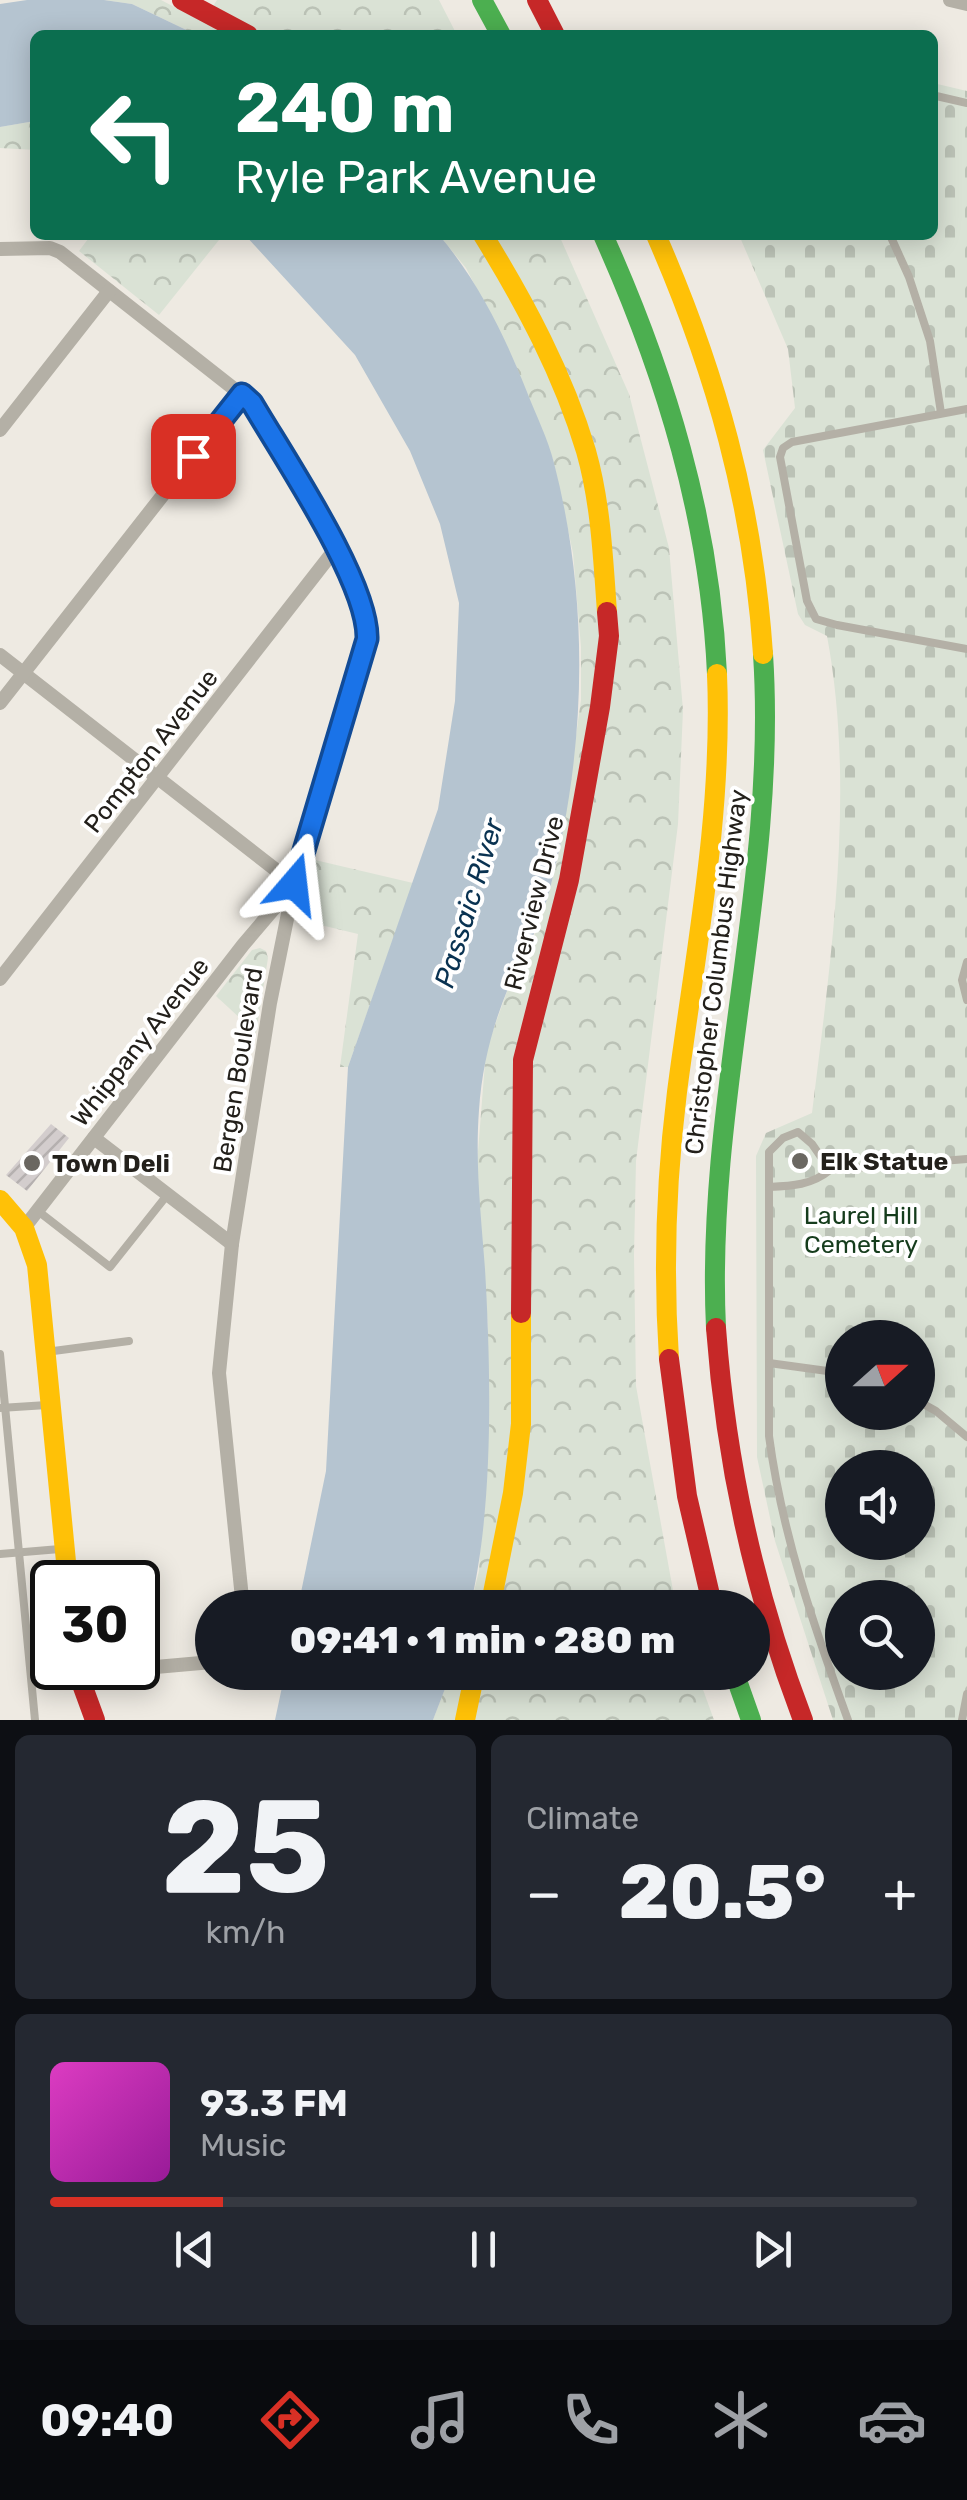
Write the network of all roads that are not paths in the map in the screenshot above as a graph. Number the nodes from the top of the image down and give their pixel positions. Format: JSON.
{"nodes":[{"id":1,"x":182,"y":0,"type":"edge"},
{"id":2,"x":482,"y":0,"type":"edge"},
{"id":3,"x":537,"y":0,"type":"edge"},
{"id":4,"x":950,"y":0,"type":"edge"},
{"id":5,"x":967,"y":4,"type":"edge"},
{"id":6,"x":239,"y":30,"type":"edge"},
{"id":7,"x":498,"y":30,"type":"edge"},
{"id":8,"x":552,"y":30,"type":"edge"},
{"id":9,"x":938,"y":95,"type":"edge"},
{"id":10,"x":967,"y":102,"type":"edge"},
{"id":11,"x":486,"y":240,"type":"edge"},
{"id":12,"x":605,"y":240,"type":"edge"},
{"id":13,"x":658,"y":240,"type":"edge"},
{"id":14,"x":892,"y":240,"type":"edge"},
{"id":15,"x":0,"y":249,"type":"edge"},
{"id":16,"x":109,"y":290,"type":"junction"},
{"id":17,"x":242,"y":394,"type":"junction"},
{"id":18,"x":967,"y":410,"type":"edge"},
{"id":19,"x":941,"y":414,"type":"junction"},
{"id":20,"x":0,"y":430,"type":"edge"},
{"id":21,"x":336,"y":548,"type":"junction"},
{"id":22,"x":967,"y":649,"type":"edge"},
{"id":23,"x":0,"y":655,"type":"edge"},
{"id":24,"x":23,"y":673,"type":"junction"},
{"id":25,"x":0,"y":703,"type":"edge"},
{"id":26,"x":158,"y":779,"type":"junction"},
{"id":27,"x":294,"y":884,"type":"junction"},
{"id":28,"x":967,"y":962,"type":"edge"},
{"id":29,"x":0,"y":980,"type":"edge"},
{"id":30,"x":964,"y":980,"type":"edge"},
{"id":31,"x":967,"y":1000,"type":"edge"},
{"id":32,"x":94,"y":1138,"type":"junction"},
{"id":33,"x":967,"y":1159,"type":"edge"},
{"id":34,"x":830,"y":1170,"type":"junction"},
{"id":35,"x":769,"y":1188,"type":"junction"},
{"id":36,"x":168,"y":1194,"type":"junction"},
{"id":37,"x":0,"y":1200,"type":"edge"},
{"id":38,"x":38,"y":1211,"type":"junction"},
{"id":39,"x":24,"y":1228,"type":"junction"},
{"id":40,"x":232,"y":1244,"type":"junction"},
{"id":41,"x":129,"y":1342,"type":"dead end"},
{"id":42,"x":46,"y":1352,"type":"junction"},
{"id":43,"x":0,"y":1354,"type":"edge"},
{"id":44,"x":769,"y":1363,"type":"junction"},
{"id":45,"x":825,"y":1371,"type":"edge"},
{"id":46,"x":52,"y":1405,"type":"junction"},
{"id":47,"x":3,"y":1408,"type":"edge"},
{"id":48,"x":935,"y":1410,"type":"edge"},
{"id":49,"x":967,"y":1438,"type":"edge"},
{"id":50,"x":65,"y":1548,"type":"junction"},
{"id":51,"x":20,"y":1552,"type":"junction"},
{"id":52,"x":0,"y":1554,"type":"edge"},
{"id":53,"x":66,"y":1560,"type":"edge"},
{"id":54,"x":241,"y":1590,"type":"edge"},
{"id":55,"x":494,"y":1590,"type":"edge"},
{"id":56,"x":709,"y":1590,"type":"edge"},
{"id":57,"x":195,"y":1663,"type":"edge"},
{"id":58,"x":160,"y":1665,"type":"edge"},
{"id":59,"x":84,"y":1690,"type":"edge"},
{"id":60,"x":471,"y":1690,"type":"edge"},
{"id":61,"x":740,"y":1690,"type":"edge"},
{"id":62,"x":967,"y":1694,"type":"edge"},
{"id":63,"x":35,"y":1720,"type":"edge"},
{"id":64,"x":95,"y":1720,"type":"edge"},
{"id":65,"x":465,"y":1720,"type":"edge"},
{"id":66,"x":751,"y":1720,"type":"edge"},
{"id":67,"x":803,"y":1720,"type":"edge"},
{"id":68,"x":848,"y":1720,"type":"edge"},
{"id":69,"x":962,"y":1720,"type":"edge"}],
"edges":[{"from":1,"to":6,"type":"main road"},
{"from":2,"to":7,"type":"main road"},
{"from":3,"to":8,"type":"main road"},
{"from":4,"to":5,"type":"street"},
{"from":9,"to":10,"type":"lane"},
{"from":11,"to":55,"type":"main road","name":"Riverview Drive"},
{"from":12,"to":56,"type":"main road","name":"Christopher Columbus Highway"},
{"from":13,"to":67,"type":"main road","name":"Christopher Columbus Highway"},
{"from":14,"to":19,"type":"lane"},
{"from":15,"to":16,"type":"street","name":"Bergen Boulevard"},
{"from":16,"to":17,"type":"street","name":"Bergen Boulevard"},
{"from":16,"to":20,"type":"street"},
{"from":17,"to":21,"type":"street","name":"Bergen Boulevard"},
{"from":17,"to":24,"type":"street"},
{"from":18,"to":19,"type":"lane"},
{"from":19,"to":22,"type":"lane"},
{"from":21,"to":26,"type":"street","name":"Pompton Avenue"},
{"from":21,"to":27,"type":"street","name":"Bergen Boulevard"},
{"from":23,"to":24,"type":"street"},
{"from":24,"to":25,"type":"street"},
{"from":24,"to":26,"type":"street"},
{"from":26,"to":27,"type":"street"},
{"from":26,"to":29,"type":"street","name":"Pompton Avenue"},
{"from":27,"to":32,"type":"street","name":"Whippany Avenue"},
{"from":27,"to":40,"type":"street","name":"Bergen Boulevard"},
{"from":28,"to":30,"type":"lane"},
{"from":30,"to":31,"type":"lane"},
{"from":32,"to":36,"type":"street"},
{"from":32,"to":38,"type":"street","name":"Whippany Avenue"},
{"from":33,"to":34,"type":"lane"},
{"from":34,"to":35,"type":"lane"},
{"from":34,"to":35,"type":"lane"},
{"from":35,"to":44,"type":"lane"},
{"from":36,"to":38,"type":"lane"},
{"from":36,"to":40,"type":"street"},
{"from":37,"to":39,"type":"main road"},
{"from":38,"to":39,"type":"street","name":"Whippany Avenue"},
{"from":39,"to":42,"type":"main road"},
{"from":40,"to":54,"type":"street","name":"Bergen Boulevard"},
{"from":41,"to":42,"type":"lane"},
{"from":42,"to":46,"type":"main road"},
{"from":43,"to":47,"type":"lane"},
{"from":44,"to":45,"type":"lane"},
{"from":44,"to":68,"type":"lane"},
{"from":46,"to":47,"type":"lane"},
{"from":46,"to":50,"type":"main road"},
{"from":47,"to":51,"type":"lane"},
{"from":48,"to":49,"type":"lane"},
{"from":50,"to":51,"type":"lane"},
{"from":50,"to":53,"type":"main road"},
{"from":51,"to":52,"type":"lane"},
{"from":51,"to":63,"type":"lane"},
{"from":57,"to":58,"type":"street"},
{"from":59,"to":64,"type":"main road"},
{"from":60,"to":65,"type":"main road"},
{"from":61,"to":66,"type":"main road"},
{"from":62,"to":69,"type":"lane"}]}
